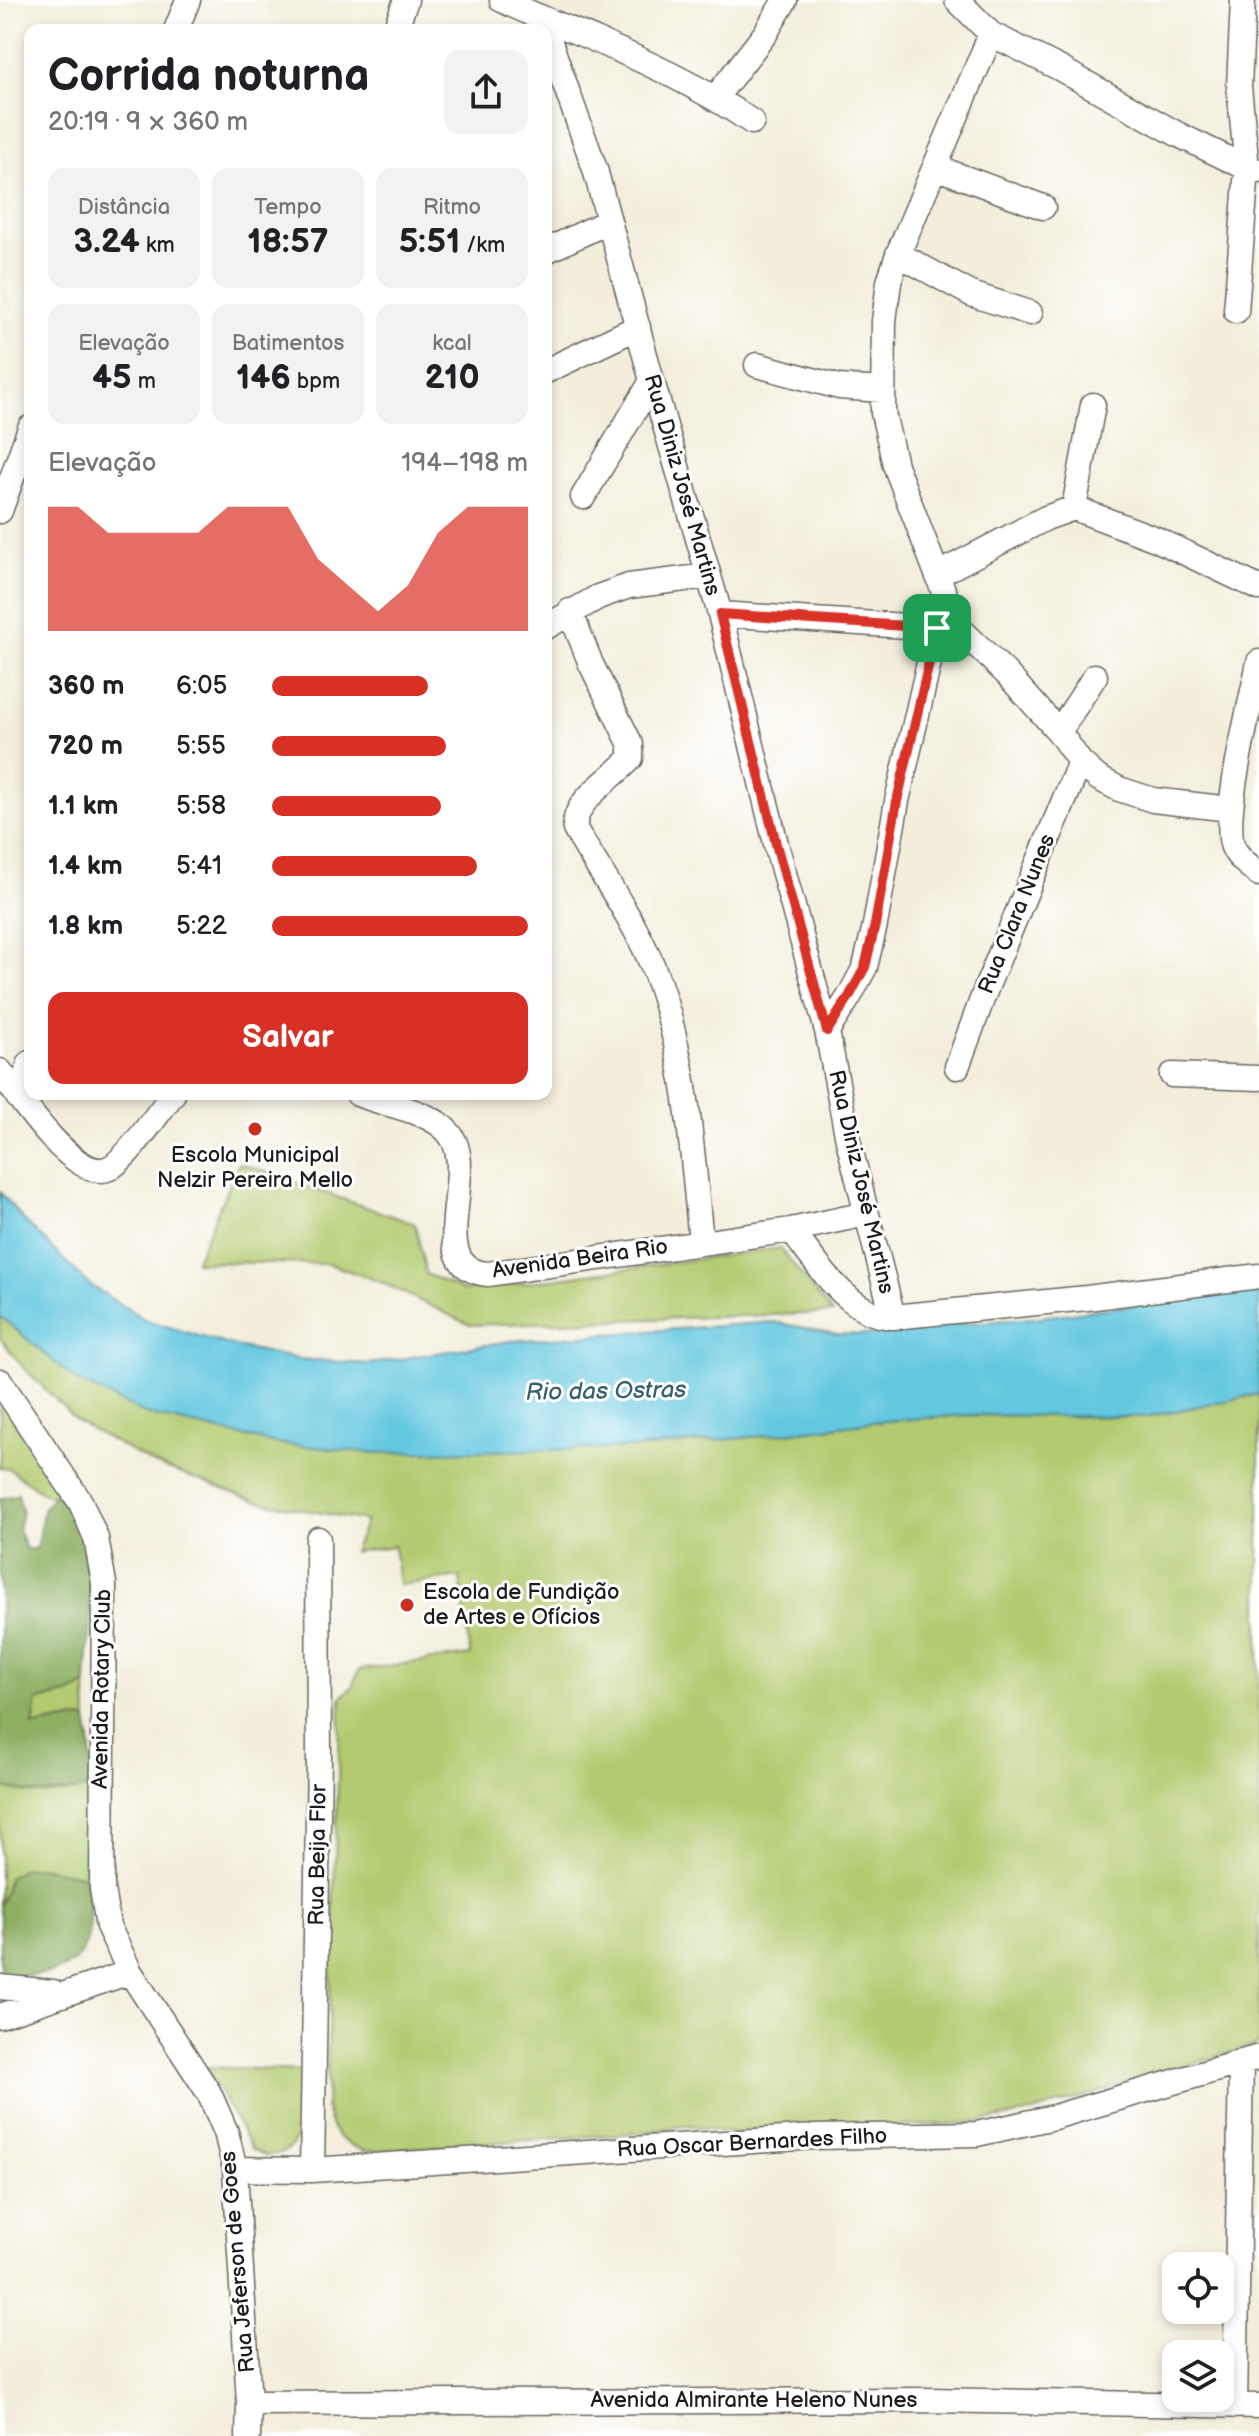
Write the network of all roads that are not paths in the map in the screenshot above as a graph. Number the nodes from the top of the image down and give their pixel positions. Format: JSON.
{"nodes":[{"id":1,"x":188,"y":0,"type":"edge"},
{"id":2,"x":406,"y":0,"type":"edge"},
{"id":3,"x":502,"y":0,"type":"edge"},
{"id":4,"x":785,"y":0,"type":"edge"},
{"id":5,"x":957,"y":0,"type":"edge"},
{"id":6,"x":1243,"y":0,"type":"edge"},
{"id":7,"x":178,"y":24,"type":"edge"},
{"id":8,"x":397,"y":24,"type":"edge"},
{"id":9,"x":540,"y":24,"type":"edge"},
{"id":10,"x":552,"y":29,"type":"edge"},
{"id":11,"x":991,"y":34,"type":"junction"},
{"id":12,"x":552,"y":46,"type":"edge"},
{"id":13,"x":716,"y":97,"type":"junction"},
{"id":14,"x":752,"y":122,"type":"dead end"},
{"id":15,"x":935,"y":167,"type":"junction"},
{"id":16,"x":1253,"y":170,"type":"edge"},
{"id":17,"x":1043,"y":207,"type":"dead end"},
{"id":18,"x":609,"y":221,"type":"junction"},
{"id":19,"x":552,"y":248,"type":"edge"},
{"id":20,"x":898,"y":254,"type":"junction"},
{"id":21,"x":1236,"y":311,"type":"dead end"},
{"id":22,"x":1030,"y":313,"type":"dead end"},
{"id":23,"x":638,"y":327,"type":"junction"},
{"id":24,"x":757,"y":365,"type":"dead end"},
{"id":25,"x":552,"y":368,"type":"edge"},
{"id":26,"x":652,"y":381,"type":"junction"},
{"id":27,"x":882,"y":390,"type":"junction"},
{"id":28,"x":1093,"y":405,"type":"dead end"},
{"id":29,"x":24,"y":445,"type":"edge"},
{"id":30,"x":583,"y":497,"type":"dead end"},
{"id":31,"x":1074,"y":508,"type":"junction"},
{"id":32,"x":0,"y":511,"type":"edge"},
{"id":33,"x":939,"y":574,"type":"junction"},
{"id":34,"x":708,"y":576,"type":"junction"},
{"id":35,"x":1259,"y":588,"type":"edge"},
{"id":36,"x":570,"y":611,"type":"junction"},
{"id":37,"x":720,"y":614,"type":"junction"},
{"id":38,"x":552,"y":623,"type":"edge"},
{"id":39,"x":947,"y":627,"type":"junction"},
{"id":40,"x":1259,"y":662,"type":"edge"},
{"id":41,"x":1095,"y":676,"type":"dead end"},
{"id":42,"x":1059,"y":732,"type":"junction"},
{"id":43,"x":1080,"y":762,"type":"junction"},
{"id":44,"x":1230,"y":809,"type":"junction"},
{"id":45,"x":1259,"y":874,"type":"edge"},
{"id":46,"x":827,"y":1031,"type":"junction"},
{"id":47,"x":957,"y":1067,"type":"dead end"},
{"id":48,"x":0,"y":1071,"type":"edge"},
{"id":49,"x":1172,"y":1075,"type":"dead end"},
{"id":50,"x":1259,"y":1078,"type":"edge"},
{"id":51,"x":24,"y":1080,"type":"edge"},
{"id":52,"x":18,"y":1097,"type":"junction"},
{"id":53,"x":168,"y":1100,"type":"edge"},
{"id":54,"x":375,"y":1100,"type":"edge"},
{"id":55,"x":866,"y":1214,"type":"junction"},
{"id":56,"x":791,"y":1230,"type":"junction"},
{"id":57,"x":701,"y":1242,"type":"junction"},
{"id":58,"x":1259,"y":1276,"type":"edge"},
{"id":59,"x":893,"y":1317,"type":"junction"},
{"id":60,"x":0,"y":1381,"type":"edge"},
{"id":61,"x":318,"y":1539,"type":"dead end"},
{"id":62,"x":130,"y":1972,"type":"junction"},
{"id":63,"x":0,"y":1987,"type":"edge"},
{"id":64,"x":63,"y":1993,"type":"junction"},
{"id":65,"x":0,"y":2016,"type":"edge"},
{"id":66,"x":1250,"y":2059,"type":"edge"},
{"id":67,"x":235,"y":2169,"type":"junction"},
{"id":68,"x":312,"y":2170,"type":"junction"},
{"id":69,"x":249,"y":2403,"type":"junction"},
{"id":70,"x":1247,"y":2406,"type":"edge"},
{"id":71,"x":248,"y":2436,"type":"edge"}],
"edges":[{"from":1,"to":7,"type":"street"},
{"from":2,"to":8,"type":"street"},
{"from":3,"to":9,"type":"street"},
{"from":4,"to":13,"type":"street"},
{"from":5,"to":11,"type":"street"},
{"from":6,"to":16,"type":"street"},
{"from":10,"to":13,"type":"street"},
{"from":11,"to":15,"type":"street"},
{"from":11,"to":16,"type":"street"},
{"from":12,"to":18,"type":"street","name":"Rua Diniz José Martins"},
{"from":13,"to":14,"type":"street"},
{"from":15,"to":17,"type":"street"},
{"from":15,"to":20,"type":"street"},
{"from":16,"to":21,"type":"street"},
{"from":18,"to":19,"type":"street"},
{"from":18,"to":23,"type":"street","name":"Rua Diniz José Martins"},
{"from":20,"to":22,"type":"street"},
{"from":20,"to":27,"type":"street"},
{"from":23,"to":25,"type":"street"},
{"from":23,"to":26,"type":"street","name":"Rua Diniz José Martins"},
{"from":24,"to":27,"type":"street"},
{"from":26,"to":30,"type":"street"},
{"from":26,"to":34,"type":"street","name":"Rua Diniz José Martins"},
{"from":27,"to":33,"type":"street"},
{"from":28,"to":31,"type":"street"},
{"from":29,"to":32,"type":"street"},
{"from":31,"to":33,"type":"street"},
{"from":31,"to":35,"type":"street"},
{"from":33,"to":39,"type":"street"},
{"from":34,"to":36,"type":"street"},
{"from":34,"to":37,"type":"street","name":"Rua Diniz José Martins"},
{"from":36,"to":38,"type":"street"},
{"from":36,"to":57,"type":"street"},
{"from":37,"to":39,"type":"street"},
{"from":37,"to":46,"type":"street","name":"Rua Diniz José Martins"},
{"from":39,"to":42,"type":"street"},
{"from":39,"to":46,"type":"street"},
{"from":40,"to":44,"type":"street"},
{"from":41,"to":42,"type":"street"},
{"from":42,"to":43,"type":"street"},
{"from":43,"to":44,"type":"street"},
{"from":43,"to":47,"type":"street","name":"Rua Clara Nunes"},
{"from":44,"to":45,"type":"street"},
{"from":46,"to":55,"type":"street","name":"Rua Diniz José Martins"},
{"from":48,"to":52,"type":"street"},
{"from":49,"to":50,"type":"street"},
{"from":51,"to":52,"type":"street"},
{"from":52,"to":53,"type":"street"},
{"from":54,"to":57,"type":"street","name":"Avenida Beira Rio"},
{"from":55,"to":56,"type":"street","name":"Avenida Beira Rio"},
{"from":55,"to":59,"type":"street","name":"Rua Diniz José Martins"},
{"from":56,"to":57,"type":"street","name":"Avenida Beira Rio"},
{"from":56,"to":59,"type":"street"},
{"from":58,"to":59,"type":"street"},
{"from":60,"to":62,"type":"street","name":"Avenida Rotary Club"},
{"from":61,"to":68,"type":"street","name":"Rua Beija Flor"},
{"from":62,"to":64,"type":"street"},
{"from":62,"to":67,"type":"street","name":"Rua Jeferson de Goes"},
{"from":63,"to":64,"type":"street"},
{"from":64,"to":65,"type":"street"},
{"from":66,"to":68,"type":"street","name":"Rua Oscar Bernardes Filho"},
{"from":66,"to":70,"type":"street"},
{"from":67,"to":68,"type":"street","name":"Rua Oscar Bernardes Filho"},
{"from":67,"to":69,"type":"street","name":"Rua Jeferson de Goes"},
{"from":69,"to":70,"type":"street","name":"Avenida Almirante Heleno Nunes"},
{"from":69,"to":71,"type":"street","name":"Rua Jeferson de Goes"}]}
